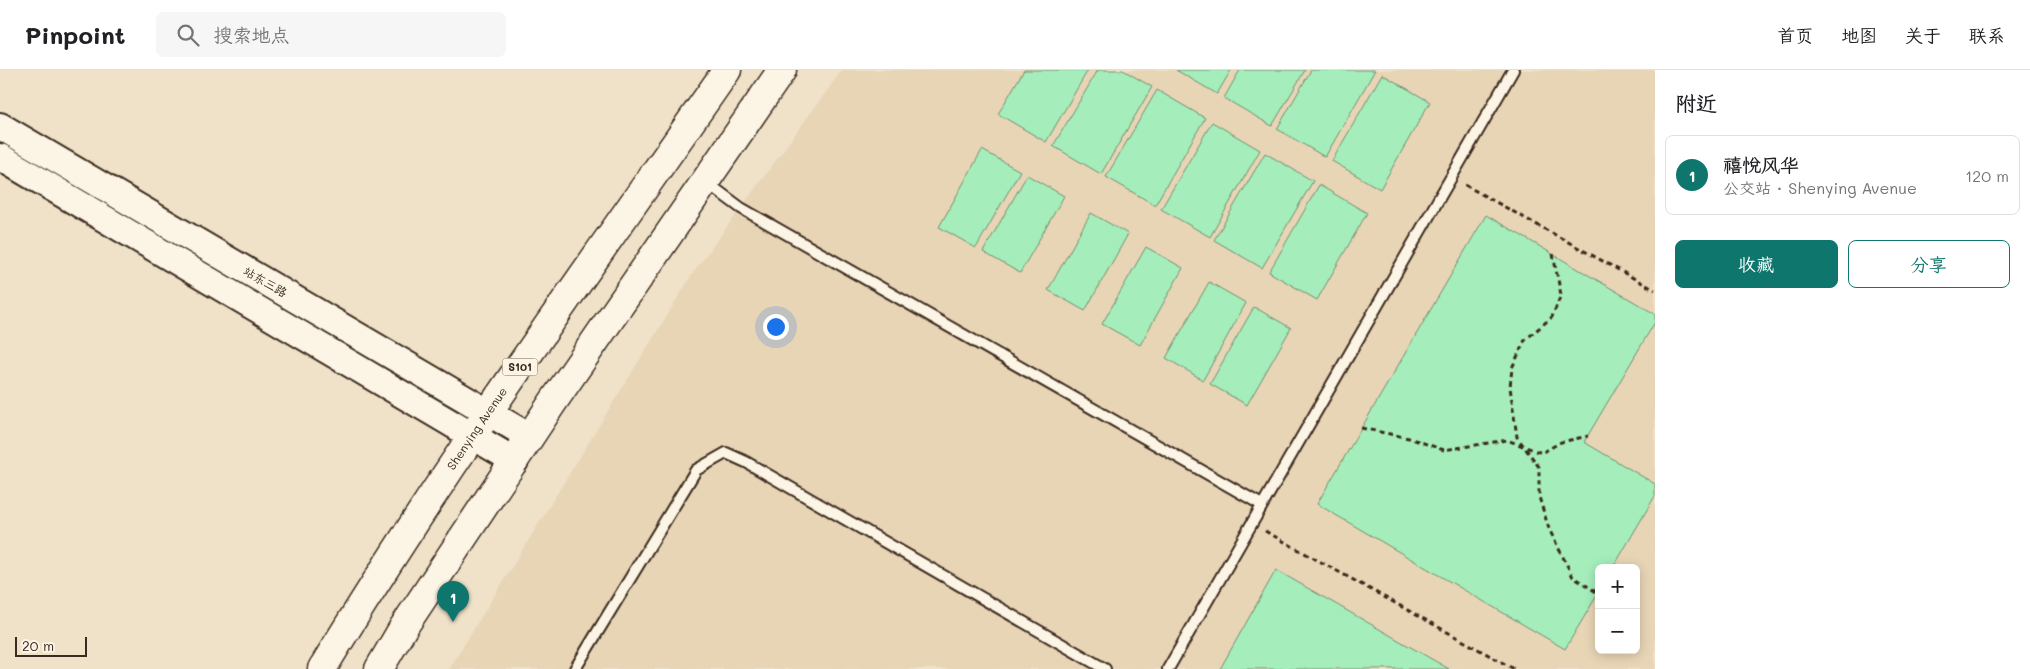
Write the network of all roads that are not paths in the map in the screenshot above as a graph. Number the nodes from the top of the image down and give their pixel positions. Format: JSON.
{"nodes":[{"id":1,"x":727,"y":70,"type":"edge"},
{"id":2,"x":782,"y":70,"type":"edge"},
{"id":3,"x":1513,"y":70,"type":"edge"},
{"id":4,"x":0,"y":126,"type":"edge"},
{"id":5,"x":0,"y":157,"type":"edge"},
{"id":6,"x":705,"y":182,"type":"junction"},
{"id":7,"x":489,"y":413,"type":"junction"},
{"id":8,"x":473,"y":436,"type":"junction"},
{"id":9,"x":530,"y":438,"type":"junction"},
{"id":10,"x":515,"y":461,"type":"junction"},
{"id":11,"x":1262,"y":505,"type":"junction"},
{"id":12,"x":322,"y":669,"type":"edge"},
{"id":13,"x":378,"y":669,"type":"edge"},
{"id":14,"x":575,"y":669,"type":"edge"},
{"id":15,"x":1105,"y":669,"type":"edge"},
{"id":16,"x":1168,"y":669,"type":"edge"}],
"edges":[{"from":1,"to":7,"type":"main road","name":"Shenying Avenue","number":"S101"},
{"from":2,"to":6,"type":"main road"},
{"from":3,"to":11,"type":"lane"},
{"from":4,"to":7,"type":"street","name":"站东三路"},
{"from":5,"to":8,"type":"street"},
{"from":6,"to":9,"type":"main road"},
{"from":6,"to":11,"type":"lane"},
{"from":7,"to":8,"type":"main road","name":"Shenying Avenue","number":"S101"},
{"from":7,"to":9,"type":"street","name":"站东三路"},
{"from":8,"to":10,"type":"street"},
{"from":8,"to":12,"type":"main road","name":"Shenying Avenue","number":"S101"},
{"from":9,"to":10,"type":"main road"},
{"from":10,"to":13,"type":"main road"},
{"from":11,"to":16,"type":"lane"},
{"from":14,"to":15,"type":"lane"}]}
